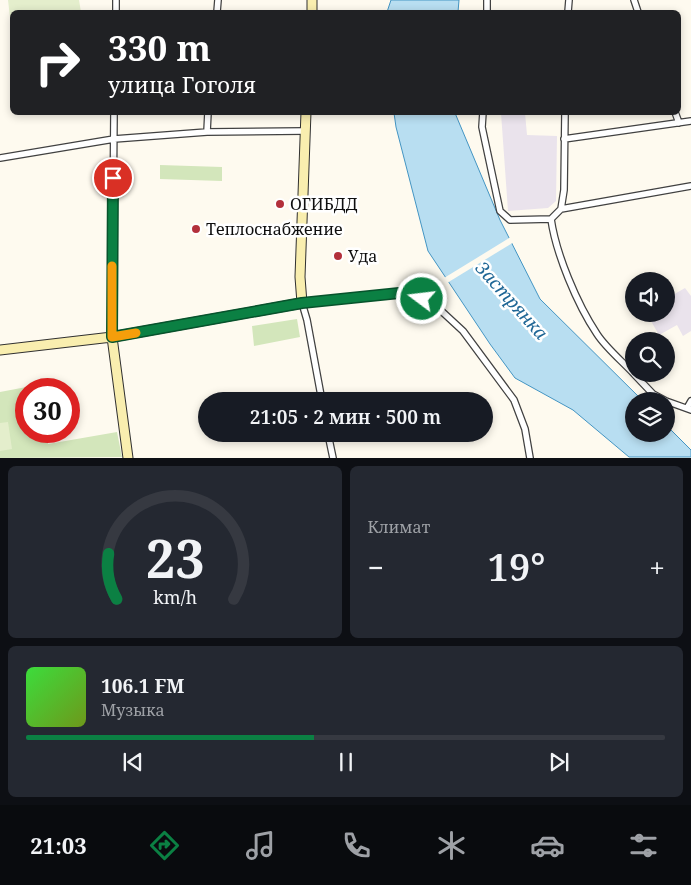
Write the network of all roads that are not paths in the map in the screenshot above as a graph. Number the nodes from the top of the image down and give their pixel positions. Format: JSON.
{"nodes":[{"id":1,"x":114,"y":115,"type":"edge"},
{"id":2,"x":208,"y":115,"type":"edge"},
{"id":3,"x":306,"y":115,"type":"edge"},
{"id":4,"x":483,"y":115,"type":"edge"},
{"id":5,"x":565,"y":115,"type":"edge"},
{"id":6,"x":676,"y":115,"type":"edge"},
{"id":7,"x":691,"y":121,"type":"edge"},
{"id":8,"x":679,"y":123,"type":"junction"},
{"id":9,"x":304,"y":130,"type":"junction"},
{"id":10,"x":207,"y":132,"type":"junction"},
{"id":11,"x":114,"y":139,"type":"junction"},
{"id":12,"x":564,"y":139,"type":"junction"},
{"id":13,"x":0,"y":158,"type":"edge"},
{"id":14,"x":691,"y":186,"type":"edge"},
{"id":15,"x":561,"y":209,"type":"junction"},
{"id":16,"x":551,"y":219,"type":"junction"},
{"id":17,"x":302,"y":303,"type":"junction"},
{"id":18,"x":112,"y":337,"type":"junction"},
{"id":19,"x":0,"y":350,"type":"edge"},
{"id":20,"x":625,"y":364,"type":"edge"},
{"id":21,"x":642,"y":382,"type":"edge"},
{"id":22,"x":320,"y":392,"type":"edge"},
{"id":23,"x":651,"y":392,"type":"edge"},
{"id":24,"x":691,"y":402,"type":"edge"},
{"id":25,"x":675,"y":404,"type":"edge"},
{"id":26,"x":689,"y":409,"type":"edge"},
{"id":27,"x":330,"y":442,"type":"edge"},
{"id":28,"x":128,"y":458,"type":"edge"},
{"id":29,"x":333,"y":458,"type":"edge"},
{"id":30,"x":530,"y":458,"type":"edge"}],
"edges":[{"from":1,"to":11,"type":"street"},
{"from":2,"to":10,"type":"street"},
{"from":3,"to":9,"type":"street"},
{"from":4,"to":16,"type":"street"},
{"from":5,"to":12,"type":"street"},
{"from":6,"to":8,"type":"street"},
{"from":7,"to":8,"type":"street"},
{"from":8,"to":12,"type":"street"},
{"from":9,"to":10,"type":"street"},
{"from":9,"to":17,"type":"street"},
{"from":10,"to":11,"type":"street"},
{"from":11,"to":13,"type":"street"},
{"from":11,"to":18,"type":"street"},
{"from":12,"to":15,"type":"street"},
{"from":14,"to":15,"type":"street"},
{"from":15,"to":16,"type":"street"},
{"from":16,"to":20,"type":"street"},
{"from":17,"to":18,"type":"street"},
{"from":17,"to":22,"type":"street"},
{"from":17,"to":30,"type":"street"},
{"from":18,"to":19,"type":"street"},
{"from":18,"to":28,"type":"street"},
{"from":21,"to":23,"type":"street"},
{"from":24,"to":26,"type":"street"},
{"from":25,"to":26,"type":"street"},
{"from":27,"to":29,"type":"street"}]}
